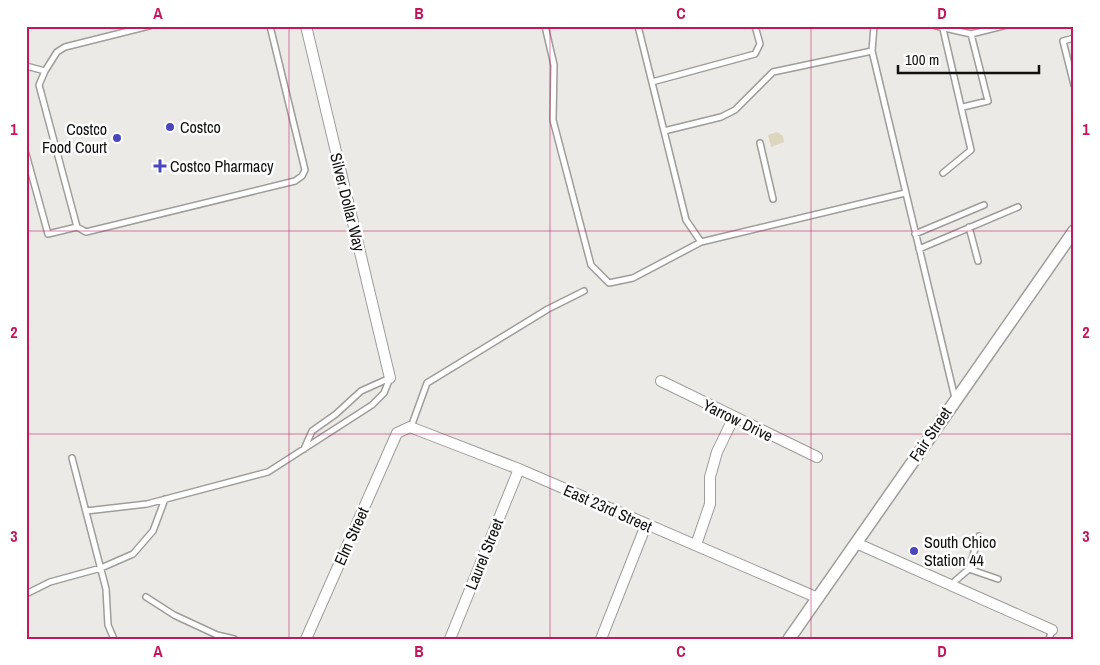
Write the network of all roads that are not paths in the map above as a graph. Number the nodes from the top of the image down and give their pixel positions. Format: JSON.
{"nodes":[{"id":1,"x":150,"y":26,"type":"edge"},
{"id":2,"x":270,"y":26,"type":"edge"},
{"id":3,"x":306,"y":26,"type":"edge"},
{"id":4,"x":545,"y":26,"type":"edge"},
{"id":5,"x":638,"y":26,"type":"edge"},
{"id":6,"x":755,"y":26,"type":"edge"},
{"id":7,"x":874,"y":26,"type":"edge"},
{"id":8,"x":936,"y":26,"type":"edge"},
{"id":9,"x":1003,"y":26,"type":"edge"},
{"id":10,"x":943,"y":29,"type":"junction"},
{"id":11,"x":971,"y":34,"type":"junction"},
{"id":12,"x":1074,"y":38,"type":"edge"},
{"id":13,"x":872,"y":51,"type":"junction"},
{"id":14,"x":26,"y":66,"type":"edge"},
{"id":15,"x":45,"y":71,"type":"junction"},
{"id":16,"x":652,"y":82,"type":"junction"},
{"id":17,"x":1074,"y":85,"type":"edge"},
{"id":18,"x":963,"y":107,"type":"junction"},
{"id":19,"x":664,"y":131,"type":"junction"},
{"id":20,"x":760,"y":143,"type":"dead end"},
{"id":21,"x":26,"y":154,"type":"edge"},
{"id":22,"x":943,"y":173,"type":"dead end"},
{"id":23,"x":905,"y":192,"type":"junction"},
{"id":24,"x":773,"y":199,"type":"dead end"},
{"id":25,"x":984,"y":206,"type":"dead end"},
{"id":26,"x":1018,"y":206,"type":"dead end"},
{"id":27,"x":77,"y":227,"type":"junction"},
{"id":28,"x":969,"y":228,"type":"junction"},
{"id":29,"x":1074,"y":231,"type":"edge"},
{"id":30,"x":915,"y":234,"type":"junction"},
{"id":31,"x":702,"y":242,"type":"junction"},
{"id":32,"x":919,"y":248,"type":"junction"},
{"id":33,"x":978,"y":261,"type":"dead end"},
{"id":34,"x":584,"y":291,"type":"dead end"},
{"id":35,"x":390,"y":378,"type":"junction"},
{"id":36,"x":661,"y":381,"type":"dead end"},
{"id":37,"x":955,"y":399,"type":"junction"},
{"id":38,"x":734,"y":417,"type":"junction"},
{"id":39,"x":411,"y":427,"type":"junction"},
{"id":40,"x":303,"y":450,"type":"junction"},
{"id":41,"x":72,"y":458,"type":"dead end"},
{"id":42,"x":816,"y":458,"type":"dead end"},
{"id":43,"x":519,"y":469,"type":"junction"},
{"id":44,"x":165,"y":499,"type":"junction"},
{"id":45,"x":86,"y":511,"type":"junction"},
{"id":46,"x":646,"y":525,"type":"junction"},
{"id":47,"x":979,"y":536,"type":"dead end"},
{"id":48,"x":856,"y":543,"type":"junction"},
{"id":49,"x":696,"y":545,"type":"junction"},
{"id":50,"x":101,"y":568,"type":"junction"},
{"id":51,"x":969,"y":569,"type":"junction"},
{"id":52,"x":998,"y":579,"type":"dead end"},
{"id":53,"x":952,"y":586,"type":"junction"},
{"id":54,"x":26,"y":594,"type":"edge"},
{"id":55,"x":146,"y":597,"type":"dead end"},
{"id":56,"x":818,"y":598,"type":"junction"},
{"id":57,"x":1051,"y":634,"type":"edge"},
{"id":58,"x":114,"y":639,"type":"edge"},
{"id":59,"x":234,"y":639,"type":"edge"},
{"id":60,"x":306,"y":639,"type":"edge"},
{"id":61,"x":450,"y":639,"type":"edge"},
{"id":62,"x":601,"y":639,"type":"edge"},
{"id":63,"x":789,"y":639,"type":"edge"}],
"edges":[{"from":1,"to":15,"type":"lane"},
{"from":2,"to":27,"type":"lane"},
{"from":3,"to":35,"type":"street","name":"Silver Dollar Way"},
{"from":4,"to":31,"type":"lane"},
{"from":5,"to":16,"type":"lane"},
{"from":6,"to":16,"type":"lane"},
{"from":7,"to":13,"type":"lane"},
{"from":8,"to":10,"type":"lane"},
{"from":9,"to":11,"type":"lane"},
{"from":10,"to":11,"type":"lane"},
{"from":10,"to":18,"type":"lane"},
{"from":11,"to":18,"type":"lane"},
{"from":12,"to":17,"type":"lane"},
{"from":13,"to":19,"type":"lane"},
{"from":13,"to":23,"type":"lane"},
{"from":14,"to":15,"type":"lane"},
{"from":15,"to":27,"type":"lane"},
{"from":16,"to":19,"type":"lane"},
{"from":18,"to":22,"type":"lane"},
{"from":19,"to":31,"type":"lane"},
{"from":20,"to":24,"type":"lane"},
{"from":21,"to":27,"type":"lane"},
{"from":23,"to":30,"type":"lane"},
{"from":23,"to":31,"type":"lane"},
{"from":25,"to":30,"type":"lane"},
{"from":26,"to":28,"type":"lane"},
{"from":28,"to":32,"type":"lane"},
{"from":28,"to":33,"type":"lane"},
{"from":29,"to":37,"type":"street","name":"Fair Street"},
{"from":30,"to":32,"type":"lane"},
{"from":32,"to":37,"type":"lane"},
{"from":34,"to":39,"type":"lane"},
{"from":35,"to":40,"type":"lane"},
{"from":35,"to":40,"type":"lane"},
{"from":36,"to":38,"type":"street","name":"Yarrow Drive"},
{"from":37,"to":48,"type":"street","name":"Fair Street"},
{"from":38,"to":42,"type":"street","name":"Yarrow Drive"},
{"from":38,"to":49,"type":"street"},
{"from":39,"to":43,"type":"street","name":"East 23rd Street"},
{"from":39,"to":60,"type":"street","name":"Elm Street"},
{"from":40,"to":44,"type":"lane"},
{"from":41,"to":45,"type":"lane"},
{"from":43,"to":46,"type":"street","name":"East 23rd Street"},
{"from":43,"to":61,"type":"street","name":"Laurel Street"},
{"from":44,"to":45,"type":"lane"},
{"from":44,"to":50,"type":"lane"},
{"from":45,"to":50,"type":"lane"},
{"from":46,"to":49,"type":"street","name":"East 23rd Street"},
{"from":46,"to":62,"type":"street"},
{"from":47,"to":51,"type":"lane"},
{"from":48,"to":53,"type":"street"},
{"from":48,"to":56,"type":"street","name":"Fair Street"},
{"from":49,"to":56,"type":"street","name":"East 23rd Street"},
{"from":50,"to":54,"type":"lane"},
{"from":50,"to":58,"type":"lane"},
{"from":51,"to":52,"type":"lane"},
{"from":51,"to":53,"type":"lane"},
{"from":53,"to":57,"type":"street"},
{"from":55,"to":59,"type":"lane"},
{"from":56,"to":63,"type":"street","name":"Fair Street"}]}
